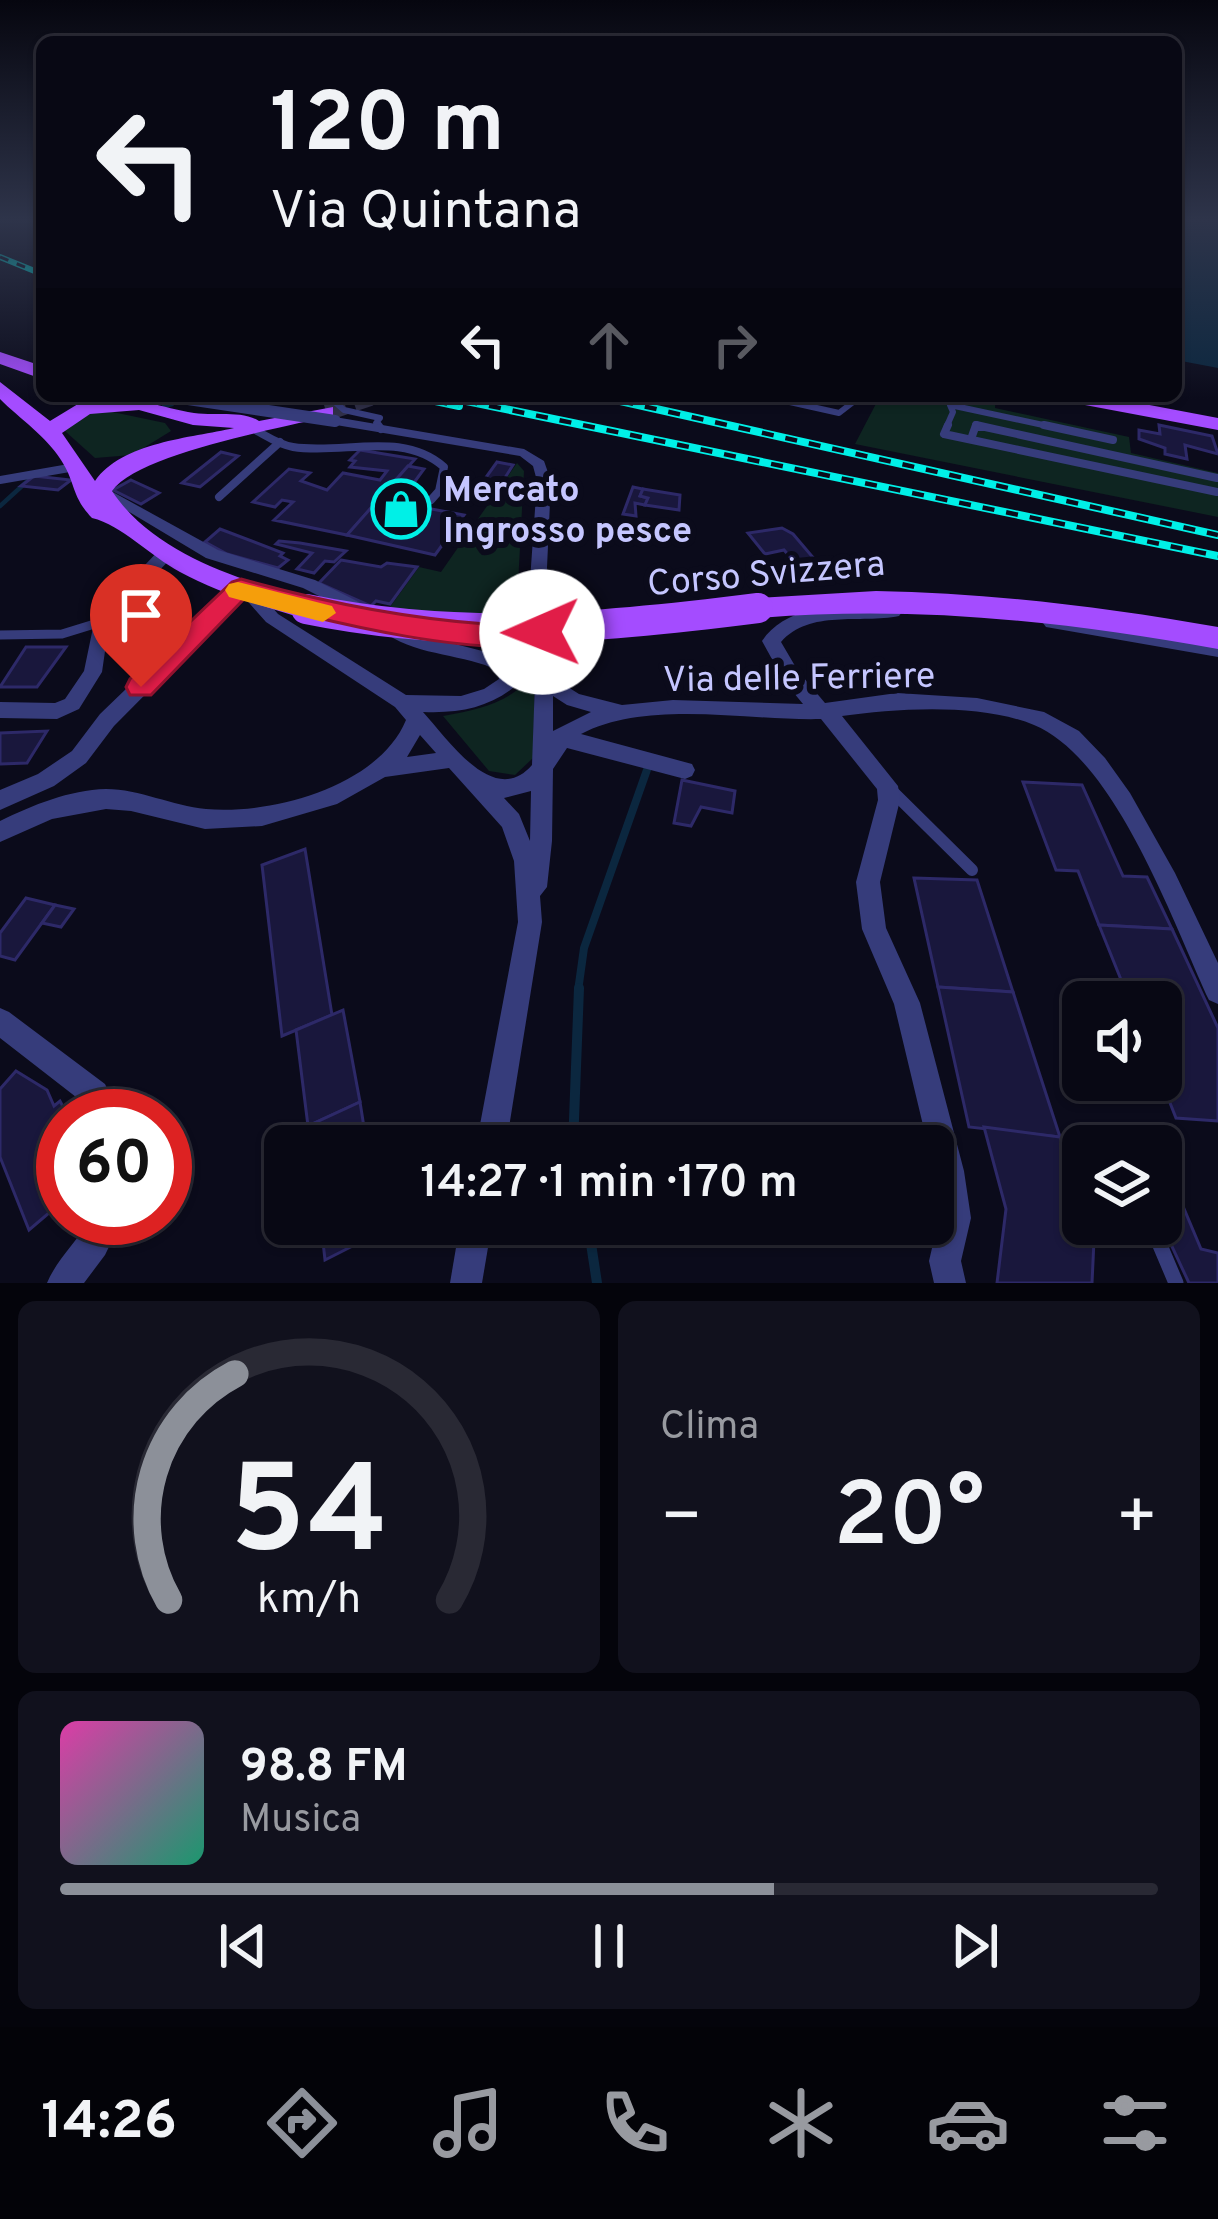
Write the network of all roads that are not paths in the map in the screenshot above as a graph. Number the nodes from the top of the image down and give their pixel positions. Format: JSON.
{"nodes":[{"id":1,"x":0,"y":358,"type":"edge"},
{"id":2,"x":10,"y":368,"type":"edge"},
{"id":3,"x":0,"y":388,"type":"edge"},
{"id":4,"x":36,"y":398,"type":"edge"},
{"id":5,"x":152,"y":402,"type":"edge"},
{"id":6,"x":164,"y":402,"type":"edge"},
{"id":7,"x":167,"y":402,"type":"edge"},
{"id":8,"x":787,"y":402,"type":"edge"},
{"id":9,"x":855,"y":402,"type":"edge"},
{"id":10,"x":1101,"y":402,"type":"edge"},
{"id":11,"x":20,"y":410,"type":"junction"},
{"id":12,"x":329,"y":410,"type":"junction"},
{"id":13,"x":1218,"y":424,"type":"edge"},
{"id":14,"x":257,"y":431,"type":"junction"},
{"id":15,"x":970,"y":439,"type":"junction"},
{"id":16,"x":1113,"y":440,"type":"dead end"},
{"id":17,"x":280,"y":442,"type":"junction"},
{"id":18,"x":62,"y":450,"type":"junction"},
{"id":19,"x":140,"y":458,"type":"junction"},
{"id":20,"x":1217,"y":478,"type":"edge"},
{"id":21,"x":0,"y":480,"type":"edge"},
{"id":22,"x":1217,"y":492,"type":"edge"},
{"id":23,"x":111,"y":495,"type":"dead end"},
{"id":24,"x":219,"y":497,"type":"dead end"},
{"id":25,"x":431,"y":500,"type":"dead end"},
{"id":26,"x":123,"y":523,"type":"junction"},
{"id":27,"x":167,"y":552,"type":"junction"},
{"id":28,"x":245,"y":589,"type":"junction"},
{"id":29,"x":100,"y":622,"type":"junction"},
{"id":30,"x":0,"y":634,"type":"edge"},
{"id":31,"x":1218,"y":638,"type":"edge"},
{"id":32,"x":1218,"y":650,"type":"edge"},
{"id":33,"x":535,"y":654,"type":"junction"},
{"id":34,"x":544,"y":681,"type":"junction"},
{"id":35,"x":509,"y":683,"type":"junction"},
{"id":36,"x":0,"y":710,"type":"edge"},
{"id":37,"x":409,"y":710,"type":"junction"},
{"id":38,"x":620,"y":711,"type":"junction"},
{"id":39,"x":823,"y":711,"type":"junction"},
{"id":40,"x":559,"y":737,"type":"junction"},
{"id":41,"x":451,"y":759,"type":"junction"},
{"id":42,"x":685,"y":770,"type":"dead end"},
{"id":43,"x":377,"y":772,"type":"junction"},
{"id":44,"x":542,"y":772,"type":"junction"},
{"id":45,"x":478,"y":783,"type":"junction"},
{"id":46,"x":887,"y":786,"type":"junction"},
{"id":47,"x":0,"y":800,"type":"edge"},
{"id":48,"x":0,"y":832,"type":"edge"},
{"id":49,"x":972,"y":870,"type":"dead end"},
{"id":50,"x":530,"y":922,"type":"junction"},
{"id":51,"x":1218,"y":991,"type":"edge"},
{"id":52,"x":0,"y":1022,"type":"edge"},
{"id":53,"x":88,"y":1089,"type":"edge"},
{"id":54,"x":495,"y":1125,"type":"edge"},
{"id":55,"x":93,"y":1245,"type":"edge"},
{"id":56,"x":472,"y":1245,"type":"edge"},
{"id":57,"x":1160,"y":1245,"type":"edge"},
{"id":58,"x":63,"y":1283,"type":"edge"},
{"id":59,"x":466,"y":1283,"type":"edge"},
{"id":60,"x":950,"y":1283,"type":"edge"},
{"id":61,"x":1177,"y":1283,"type":"edge"}],
"edges":[{"from":1,"to":2,"type":"main road"},
{"from":3,"to":11,"type":"main road"},
{"from":4,"to":11,"type":"main road"},
{"from":5,"to":18,"type":"main road"},
{"from":6,"to":19,"type":"main road"},
{"from":7,"to":12,"type":"main road"},
{"from":8,"to":9,"type":"lane"},
{"from":10,"to":13,"type":"main road"},
{"from":11,"to":18,"type":"main road"},
{"from":12,"to":14,"type":"main road"},
{"from":12,"to":33,"type":"street"},
{"from":14,"to":17,"type":"lane"},
{"from":14,"to":19,"type":"main road"},
{"from":15,"to":16,"type":"lane"},
{"from":15,"to":20,"type":"lane"},
{"from":15,"to":22,"type":"lane"},
{"from":17,"to":24,"type":"lane"},
{"from":17,"to":25,"type":"lane"},
{"from":18,"to":19,"type":"main road"},
{"from":18,"to":21,"type":"lane"},
{"from":18,"to":26,"type":"main road","name":"Corso Svizzera"},
{"from":19,"to":26,"type":"main road"},
{"from":23,"to":35,"type":"street"},
{"from":26,"to":27,"type":"main road","name":"Corso Svizzera"},
{"from":27,"to":28,"type":"main road","name":"Corso Svizzera"},
{"from":27,"to":29,"type":"street"},
{"from":28,"to":31,"type":"main road","name":"Corso Svizzera","bridge":true},
{"from":28,"to":37,"type":"street"},
{"from":28,"to":47,"type":"street"},
{"from":29,"to":30,"type":"lane"},
{"from":29,"to":36,"type":"street"},
{"from":32,"to":39,"type":"street"},
{"from":33,"to":34,"type":"street"},
{"from":33,"to":35,"type":"street"},
{"from":34,"to":38,"type":"street"},
{"from":34,"to":44,"type":"street"},
{"from":35,"to":37,"type":"street"},
{"from":37,"to":41,"type":"street"},
{"from":37,"to":43,"type":"street"},
{"from":38,"to":39,"type":"street","name":"Via delle Ferriere"},
{"from":38,"to":40,"type":"street","name":"Via delle Ferriere"},
{"from":39,"to":46,"type":"street"},
{"from":39,"to":51,"type":"street","name":"Via delle Ferriere"},
{"from":40,"to":42,"type":"street"},
{"from":40,"to":44,"type":"street"},
{"from":41,"to":43,"type":"street"},
{"from":41,"to":45,"type":"street"},
{"from":43,"to":48,"type":"street"},
{"from":44,"to":45,"type":"street"},
{"from":44,"to":50,"type":"street"},
{"from":45,"to":50,"type":"street"},
{"from":46,"to":49,"type":"lane"},
{"from":46,"to":60,"type":"street"},
{"from":50,"to":54,"type":"street"},
{"from":52,"to":53,"type":"street"},
{"from":55,"to":58,"type":"street"},
{"from":56,"to":59,"type":"street"},
{"from":57,"to":61,"type":"lane"}]}
